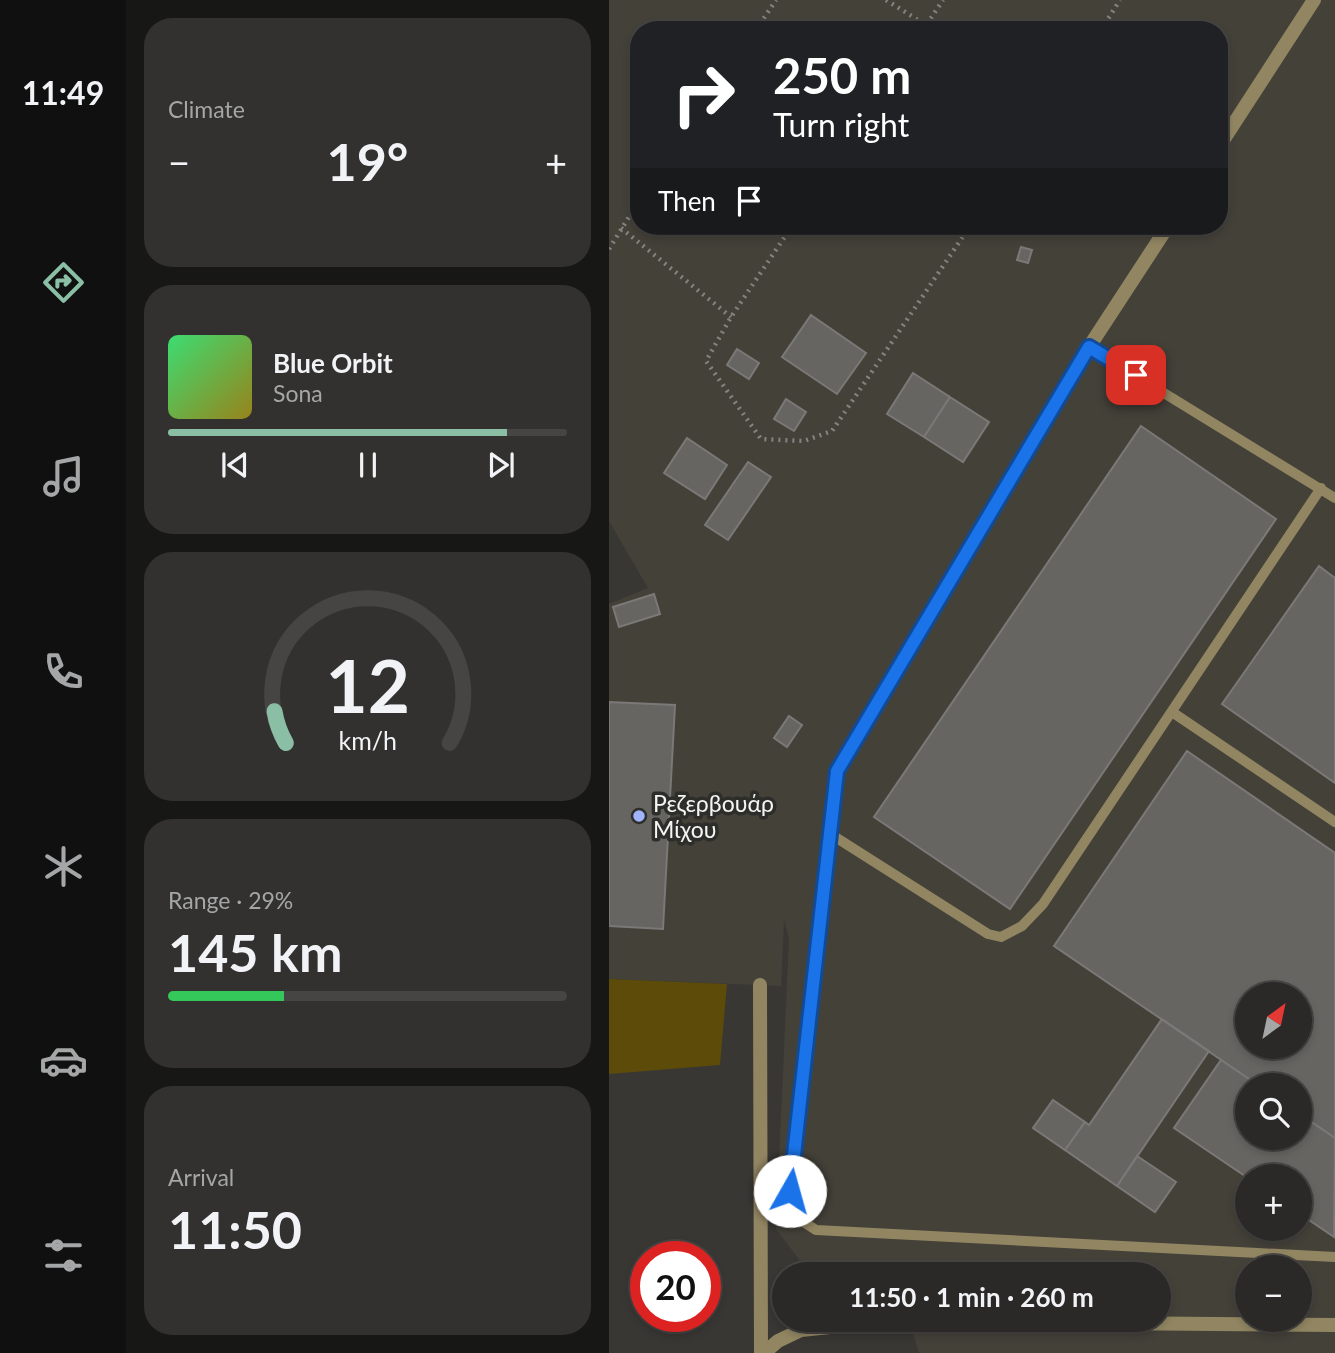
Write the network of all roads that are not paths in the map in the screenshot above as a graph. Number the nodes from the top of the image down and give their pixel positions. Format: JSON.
{"nodes":[{"id":1,"x":1314,"y":0,"type":"edge"},
{"id":2,"x":1228,"y":133,"type":"edge"},
{"id":3,"x":1162,"y":235,"type":"edge"},
{"id":4,"x":1089,"y":347,"type":"junction"},
{"id":5,"x":1321,"y":488,"type":"junction"},
{"id":6,"x":1335,"y":498,"type":"edge"},
{"id":7,"x":1172,"y":712,"type":"junction"},
{"id":8,"x":1335,"y":822,"type":"edge"},
{"id":9,"x":832,"y":835,"type":"junction"},
{"id":10,"x":760,"y":985,"type":"dead end"},
{"id":11,"x":1335,"y":1257,"type":"edge"},
{"id":12,"x":1335,"y":1325,"type":"edge"},
{"id":13,"x":763,"y":1353,"type":"edge"}],
"edges":[{"from":1,"to":2,"type":"street"},
{"from":3,"to":4,"type":"street"},
{"from":4,"to":5,"type":"lane"},
{"from":4,"to":9,"type":"lane"},
{"from":5,"to":6,"type":"lane"},
{"from":5,"to":7,"type":"lane"},
{"from":7,"to":8,"type":"lane"},
{"from":7,"to":9,"type":"lane"},
{"from":9,"to":11,"type":"lane"},
{"from":10,"to":13,"type":"street"},
{"from":12,"to":13,"type":"street"}]}
